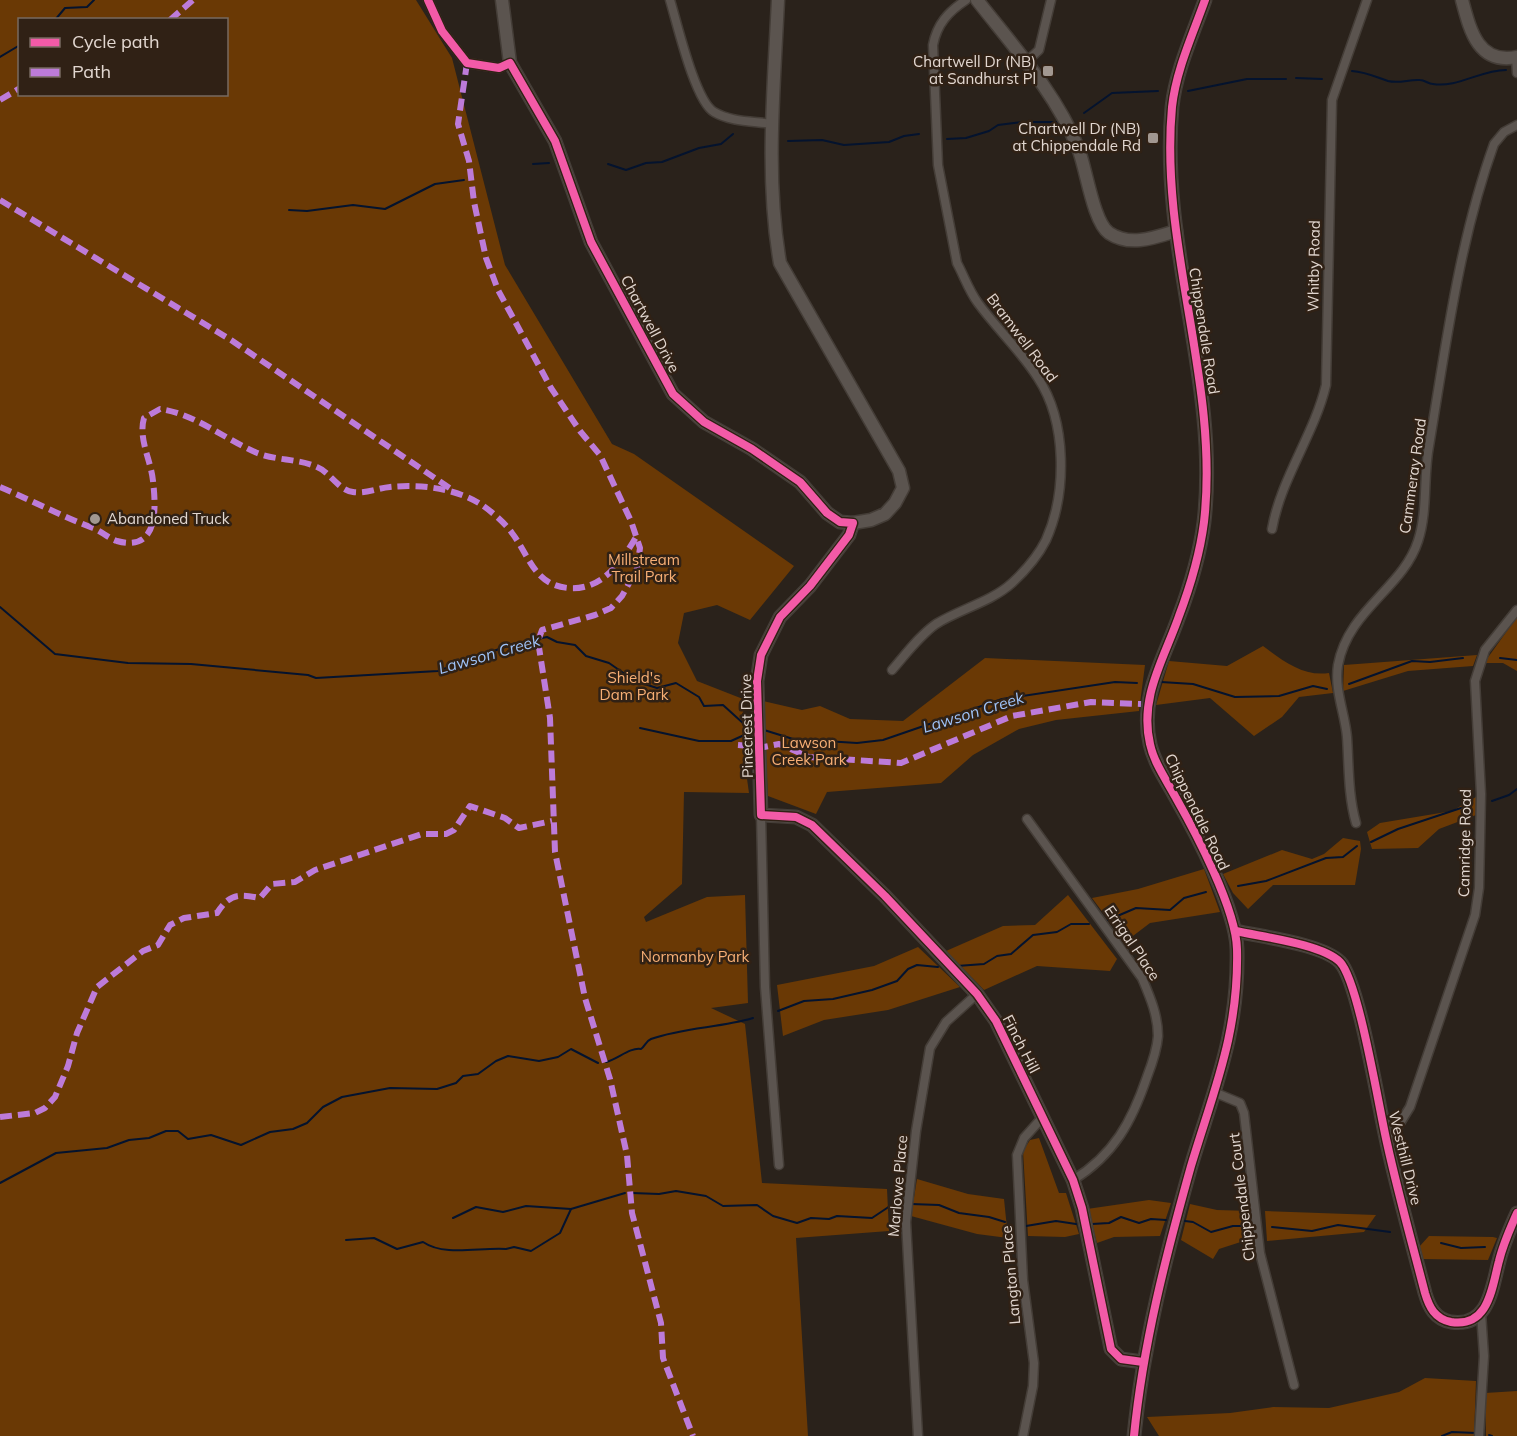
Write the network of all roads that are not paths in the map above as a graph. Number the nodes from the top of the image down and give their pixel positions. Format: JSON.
{"nodes":[{"id":1,"x":428,"y":0,"type":"edge"},
{"id":2,"x":502,"y":0,"type":"edge"},
{"id":3,"x":670,"y":0,"type":"edge"},
{"id":4,"x":778,"y":0,"type":"edge"},
{"id":5,"x":966,"y":0,"type":"edge"},
{"id":6,"x":977,"y":0,"type":"edge"},
{"id":7,"x":1052,"y":0,"type":"edge"},
{"id":8,"x":1205,"y":0,"type":"edge"},
{"id":9,"x":1367,"y":0,"type":"edge"},
{"id":10,"x":1462,"y":0,"type":"edge"},
{"id":11,"x":1516,"y":57,"type":"edge"},
{"id":12,"x":510,"y":63,"type":"junction"},
{"id":13,"x":1025,"y":63,"type":"junction"},
{"id":14,"x":1517,"y":73,"type":"edge"},
{"id":15,"x":773,"y":124,"type":"junction"},
{"id":16,"x":1517,"y":125,"type":"edge"},
{"id":17,"x":1176,"y":231,"type":"junction"},
{"id":18,"x":853,"y":524,"type":"junction"},
{"id":19,"x":1272,"y":529,"type":"dead end"},
{"id":20,"x":1517,"y":610,"type":"edge"},
{"id":21,"x":892,"y":670,"type":"dead end"},
{"id":22,"x":761,"y":815,"type":"junction"},
{"id":23,"x":1027,"y":819,"type":"dead end"},
{"id":24,"x":1356,"y":823,"type":"dead end"},
{"id":25,"x":1236,"y":931,"type":"junction"},
{"id":26,"x":977,"y":994,"type":"junction"},
{"id":27,"x":1216,"y":1093,"type":"junction"},
{"id":28,"x":1041,"y":1119,"type":"junction"},
{"id":29,"x":1387,"y":1144,"type":"junction"},
{"id":30,"x":779,"y":1165,"type":"dead end"},
{"id":31,"x":1073,"y":1180,"type":"junction"},
{"id":32,"x":1517,"y":1213,"type":"edge"},
{"id":33,"x":1481,"y":1313,"type":"junction"},
{"id":34,"x":1143,"y":1362,"type":"junction"},
{"id":35,"x":1294,"y":1385,"type":"dead end"},
{"id":36,"x":918,"y":1436,"type":"edge"},
{"id":37,"x":1023,"y":1436,"type":"edge"},
{"id":38,"x":1134,"y":1436,"type":"edge"},
{"id":39,"x":1479,"y":1436,"type":"edge"}],
"edges":[{"from":1,"to":12,"type":"street"},
{"from":2,"to":12,"type":"street"},
{"from":3,"to":15,"type":"street"},
{"from":4,"to":15,"type":"street"},
{"from":5,"to":21,"type":"street","name":"Bramwell Road"},
{"from":6,"to":13,"type":"street"},
{"from":7,"to":13,"type":"street"},
{"from":8,"to":17,"type":"street"},
{"from":9,"to":19,"type":"street","name":"Whitby Road"},
{"from":10,"to":11,"type":"street"},
{"from":11,"to":14,"type":"street"},
{"from":12,"to":18,"type":"street","name":"Chartwell Drive"},
{"from":13,"to":17,"type":"street"},
{"from":15,"to":18,"type":"street"},
{"from":16,"to":24,"type":"street","name":"Cammeray Road"},
{"from":17,"to":25,"type":"street","name":"Chippendale Road"},
{"from":18,"to":22,"type":"street","name":"Pinecrest Drive"},
{"from":20,"to":29,"type":"street","name":"Camridge Road"},
{"from":22,"to":26,"type":"street","name":"Finch Hill"},
{"from":22,"to":30,"type":"street","name":"Pinecrest Drive"},
{"from":23,"to":31,"type":"street","name":"Errigal Place"},
{"from":25,"to":27,"type":"street","name":"Chippendale Road"},
{"from":25,"to":29,"type":"street","name":"Westhill Drive"},
{"from":26,"to":28,"type":"street","name":"Finch Hill"},
{"from":26,"to":36,"type":"street","name":"Marlowe Place"},
{"from":27,"to":34,"type":"street","name":"Chippendale Road"},
{"from":27,"to":35,"type":"street","name":"Chippendale Court"},
{"from":28,"to":31,"type":"street","name":"Finch Hill"},
{"from":28,"to":37,"type":"street","name":"Langton Place"},
{"from":29,"to":33,"type":"street","name":"Westhill Drive"},
{"from":31,"to":34,"type":"street","name":"Finch Hill"},
{"from":32,"to":33,"type":"street"},
{"from":33,"to":39,"type":"street"},
{"from":34,"to":38,"type":"street","name":"Chippendale Road"}]}
